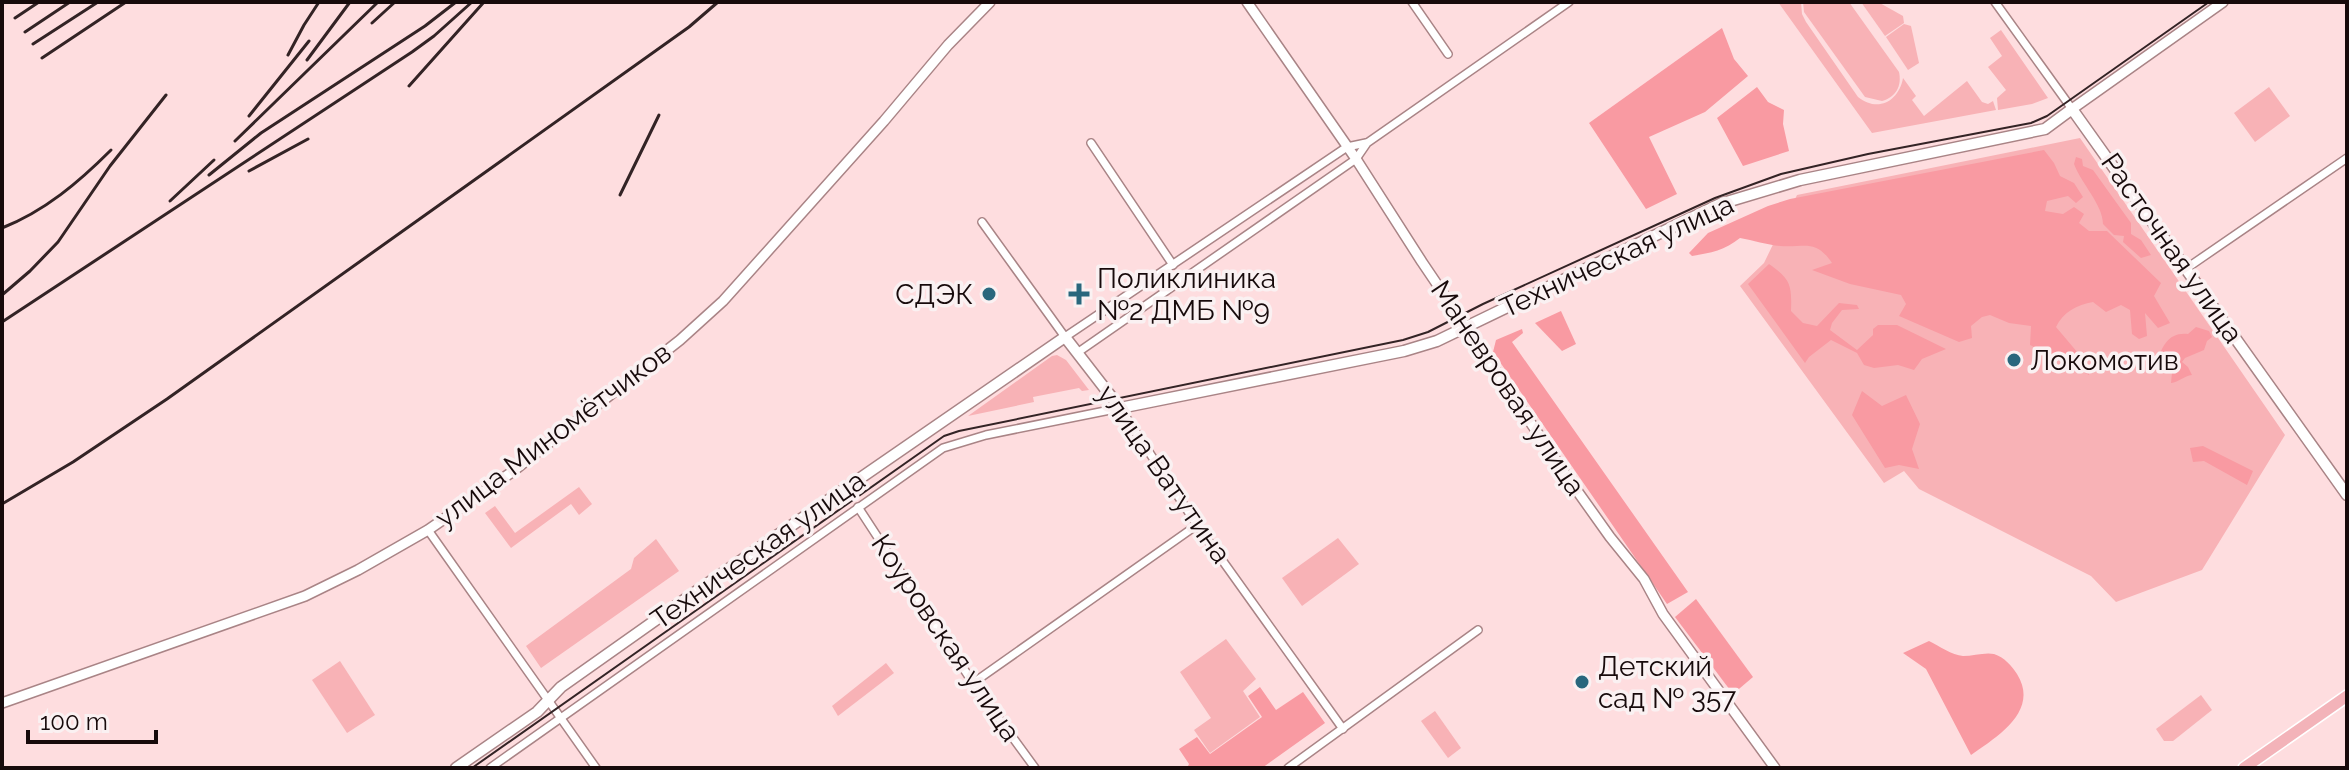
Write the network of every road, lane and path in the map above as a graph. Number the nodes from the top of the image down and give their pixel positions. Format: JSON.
{"nodes":[{"id":1,"x":990,"y":2,"type":"edge"},
{"id":2,"x":1247,"y":2,"type":"edge"},
{"id":3,"x":1412,"y":2,"type":"edge"},
{"id":4,"x":1569,"y":2,"type":"edge"},
{"id":5,"x":1996,"y":2,"type":"edge"},
{"id":6,"x":2223,"y":2,"type":"edge"},
{"id":7,"x":1448,"y":54,"type":"dead end"},
{"id":8,"x":2072,"y":109,"type":"junction"},
{"id":9,"x":1091,"y":143,"type":"dead end"},
{"id":10,"x":1367,"y":143,"type":"junction"},
{"id":11,"x":1347,"y":147,"type":"junction"},
{"id":12,"x":2347,"y":158,"type":"edge"},
{"id":13,"x":1356,"y":159,"type":"junction"},
{"id":14,"x":982,"y":222,"type":"dead end"},
{"id":15,"x":1173,"y":265,"type":"junction"},
{"id":16,"x":2187,"y":268,"type":"junction"},
{"id":17,"x":1465,"y":326,"type":"junction"},
{"id":18,"x":1065,"y":337,"type":"junction"},
{"id":19,"x":1077,"y":353,"type":"junction"},
{"id":20,"x":1120,"y":408,"type":"junction"},
{"id":21,"x":2347,"y":495,"type":"edge"},
{"id":22,"x":858,"y":507,"type":"junction"},
{"id":23,"x":1197,"y":525,"type":"junction"},
{"id":24,"x":428,"y":530,"type":"junction"},
{"id":25,"x":1478,"y":630,"type":"dead end"},
{"id":26,"x":973,"y":683,"type":"junction"},
{"id":27,"x":2347,"y":696,"type":"edge"},
{"id":28,"x":549,"y":700,"type":"junction"},
{"id":29,"x":2,"y":703,"type":"edge"},
{"id":30,"x":561,"y":717,"type":"junction"},
{"id":31,"x":1343,"y":729,"type":"junction"},
{"id":32,"x":456,"y":768,"type":"edge"},
{"id":33,"x":490,"y":768,"type":"edge"},
{"id":34,"x":596,"y":768,"type":"edge"},
{"id":35,"x":1035,"y":768,"type":"edge"},
{"id":36,"x":1288,"y":768,"type":"edge"},
{"id":37,"x":1775,"y":768,"type":"edge"},
{"id":38,"x":2244,"y":768,"type":"edge"}],
"edges":[{"from":1,"to":24,"type":"street","name":"улица Миномётчиков"},
{"from":2,"to":11,"type":"street","name":"Маневровая улица"},
{"from":3,"to":7,"type":"street"},
{"from":4,"to":10,"type":"street"},
{"from":5,"to":8,"type":"street","name":"Расточная улица"},
{"from":6,"to":8,"type":"street","name":"Техническая улица"},
{"from":8,"to":16,"type":"main road","name":"Расточная улица"},
{"from":8,"to":17,"type":"main road","name":"Техническая улица"},
{"from":9,"to":15,"type":"street"},
{"from":10,"to":11,"type":"street"},
{"from":10,"to":13,"type":"street"},
{"from":11,"to":13,"type":"street","name":"Маневровая улица"},
{"from":11,"to":15,"type":"street"},
{"from":12,"to":16,"type":"street"},
{"from":13,"to":17,"type":"street","name":"Маневровая улица"},
{"from":13,"to":19,"type":"street"},
{"from":14,"to":18,"type":"street","name":"улица Ватутина"},
{"from":15,"to":18,"type":"street"},
{"from":16,"to":21,"type":"main road","name":"Расточная улица"},
{"from":17,"to":20,"type":"main road","name":"Техническая улица"},
{"from":17,"to":37,"type":"street","name":"Маневровая улица"},
{"from":18,"to":19,"type":"main road","name":"улица Ватутина"},
{"from":18,"to":28,"type":"main road","name":"Техническая улица"},
{"from":19,"to":20,"type":"main road","name":"улица Ватутина"},
{"from":20,"to":22,"type":"street"},
{"from":20,"to":23,"type":"street","name":"улица Ватутина"},
{"from":22,"to":26,"type":"street","name":"Коуровская улица"},
{"from":22,"to":30,"type":"street"},
{"from":23,"to":26,"type":"street"},
{"from":23,"to":31,"type":"street","name":"улица Ватутина"},
{"from":24,"to":28,"type":"street"},
{"from":24,"to":29,"type":"street","name":"улица Миномётчиков"},
{"from":25,"to":31,"type":"street"},
{"from":26,"to":35,"type":"street","name":"Коуровская улица"},
{"from":27,"to":38,"type":"main road"},
{"from":28,"to":30,"type":"street"},
{"from":28,"to":32,"type":"main road","name":"Техническая улица"},
{"from":30,"to":33,"type":"street"},
{"from":30,"to":34,"type":"street"},
{"from":31,"to":36,"type":"street"}]}
